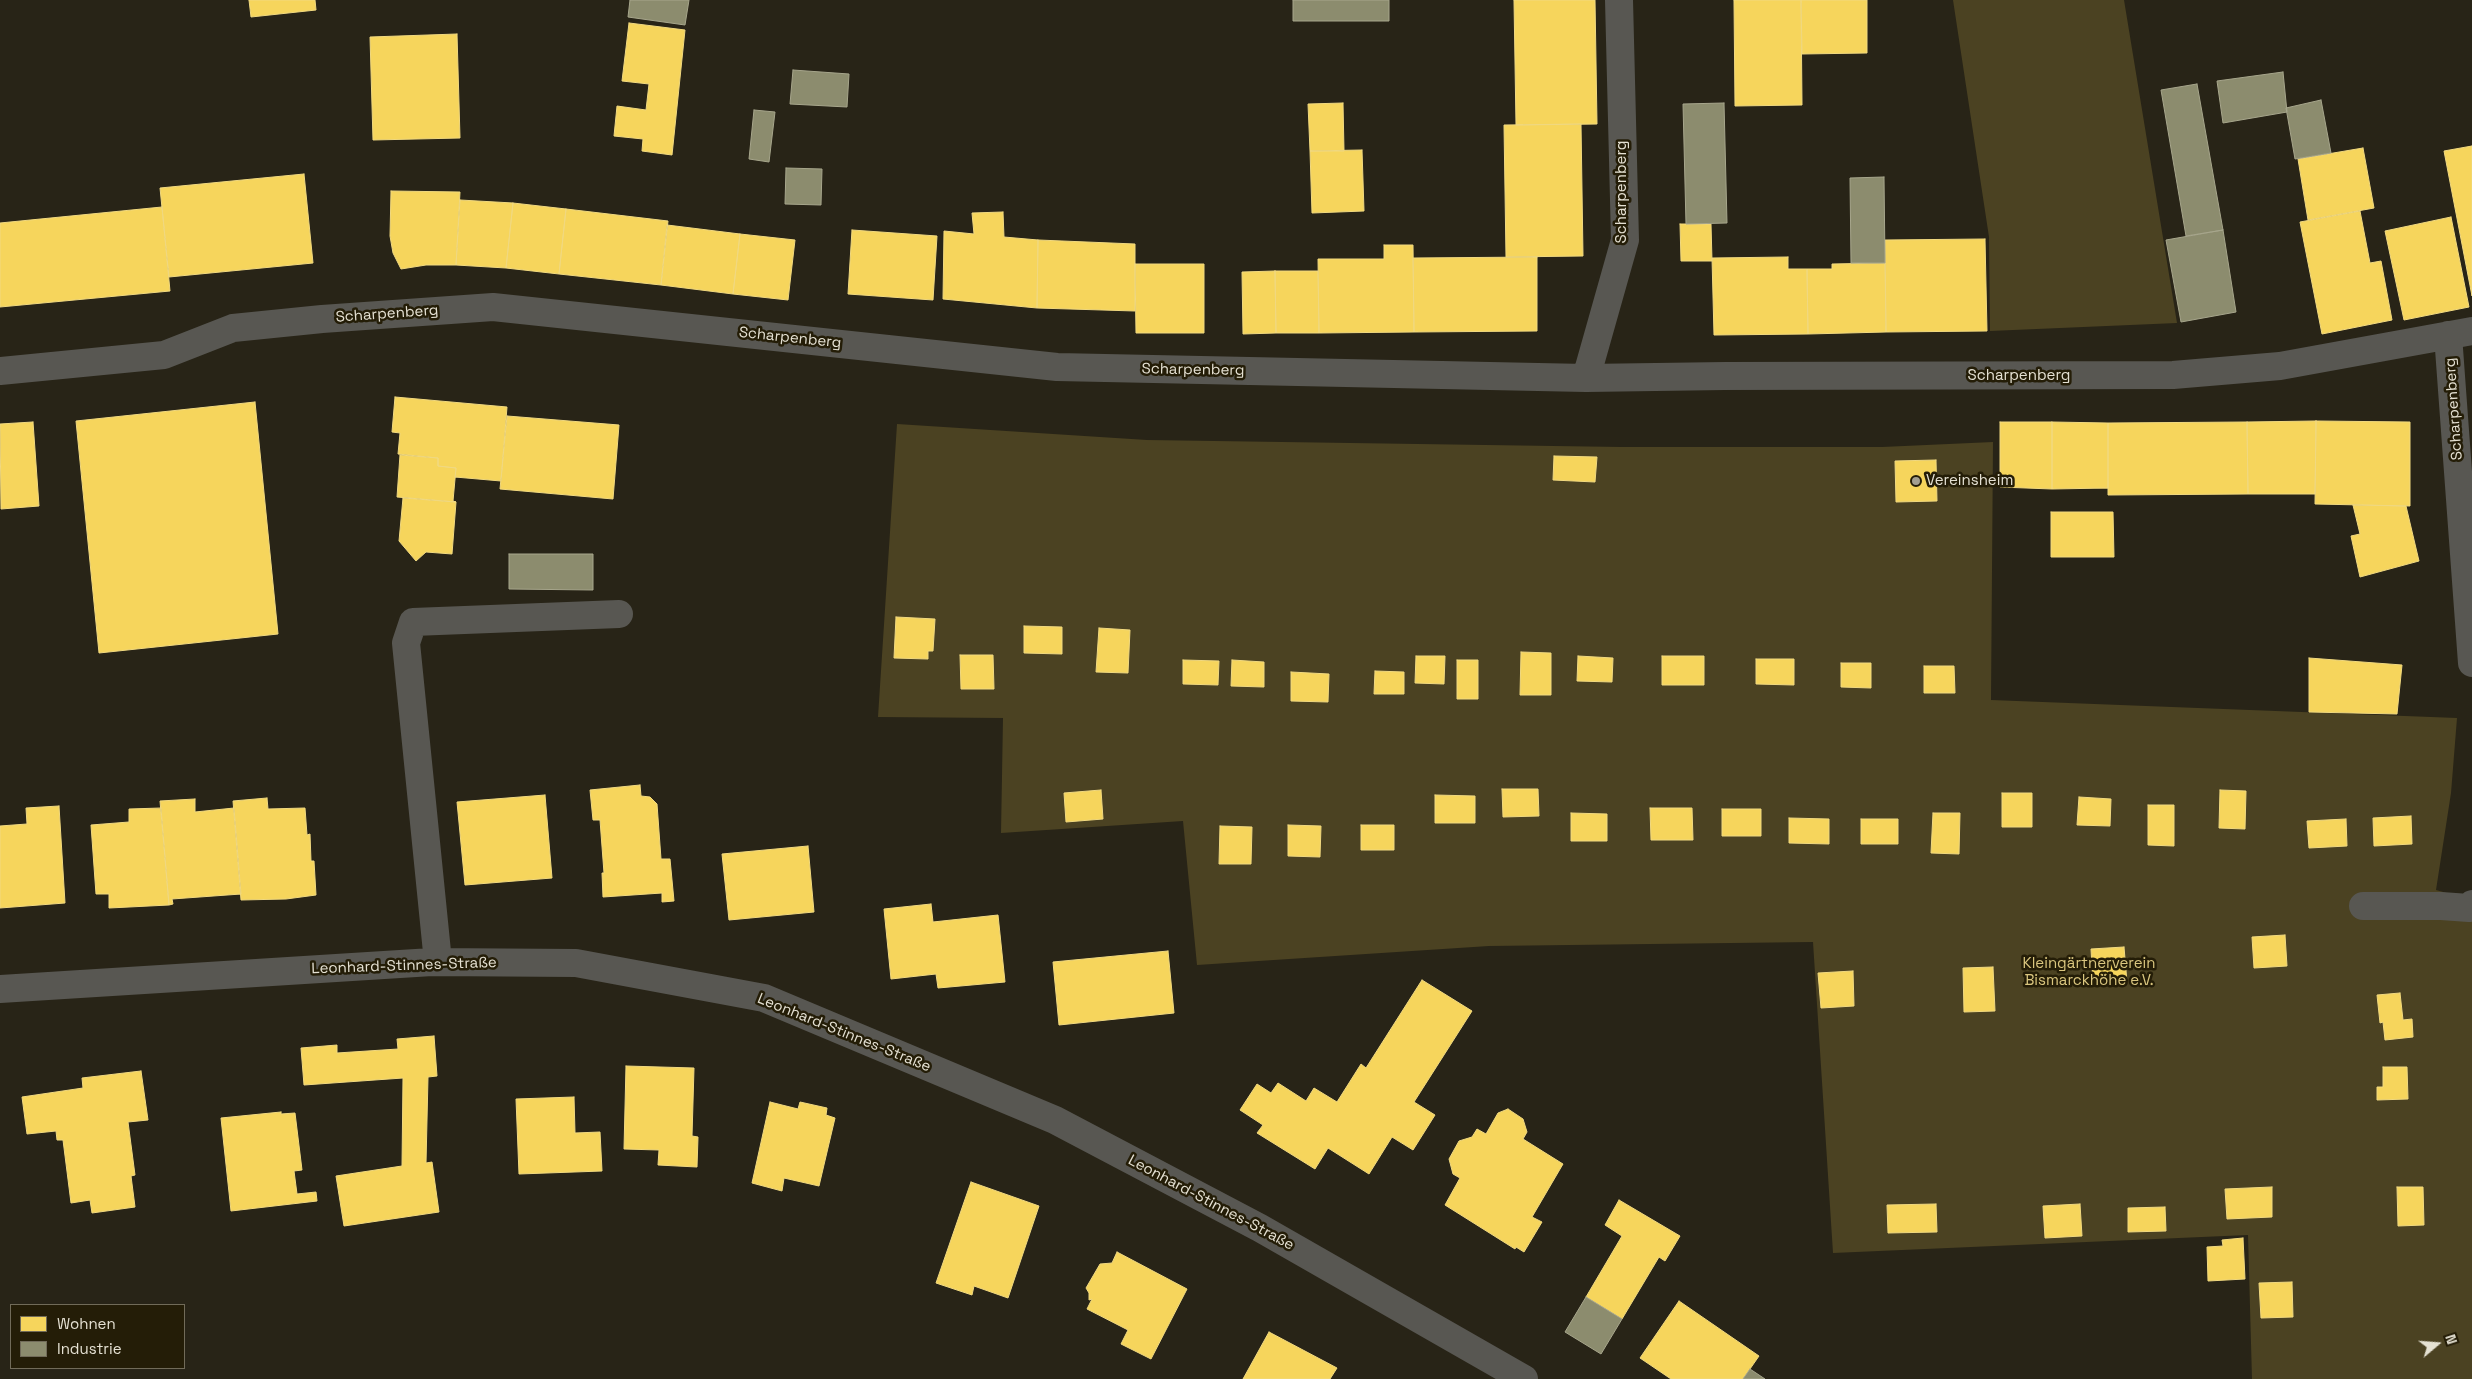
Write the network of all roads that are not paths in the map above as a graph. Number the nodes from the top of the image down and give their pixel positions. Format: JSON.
{"nodes":[{"id":1,"x":1619,"y":0,"type":"edge"},
{"id":2,"x":2460,"y":333,"type":"edge"},
{"id":3,"x":0,"y":371,"type":"edge"},
{"id":4,"x":1586,"y":378,"type":"junction"},
{"id":5,"x":618,"y":614,"type":"dead end"},
{"id":6,"x":2472,"y":663,"type":"edge"},
{"id":7,"x":2472,"y":904,"type":"edge"},
{"id":8,"x":2363,"y":906,"type":"dead end"},
{"id":9,"x":438,"y":962,"type":"junction"},
{"id":10,"x":0,"y":989,"type":"edge"},
{"id":11,"x":1524,"y":1379,"type":"edge"}],
"edges":[{"from":1,"to":4,"type":"street","name":"Scharpenberg"},
{"from":2,"to":4,"type":"street","name":"Scharpenberg"},
{"from":2,"to":6,"type":"street","name":"Scharpenberg"},
{"from":3,"to":4,"type":"street","name":"Scharpenberg"},
{"from":5,"to":9,"type":"street"},
{"from":7,"to":8,"type":"street"},
{"from":9,"to":10,"type":"street","name":"Leonhard-Stinnes-Straße"},
{"from":9,"to":11,"type":"street","name":"Leonhard-Stinnes-Straße"}]}
